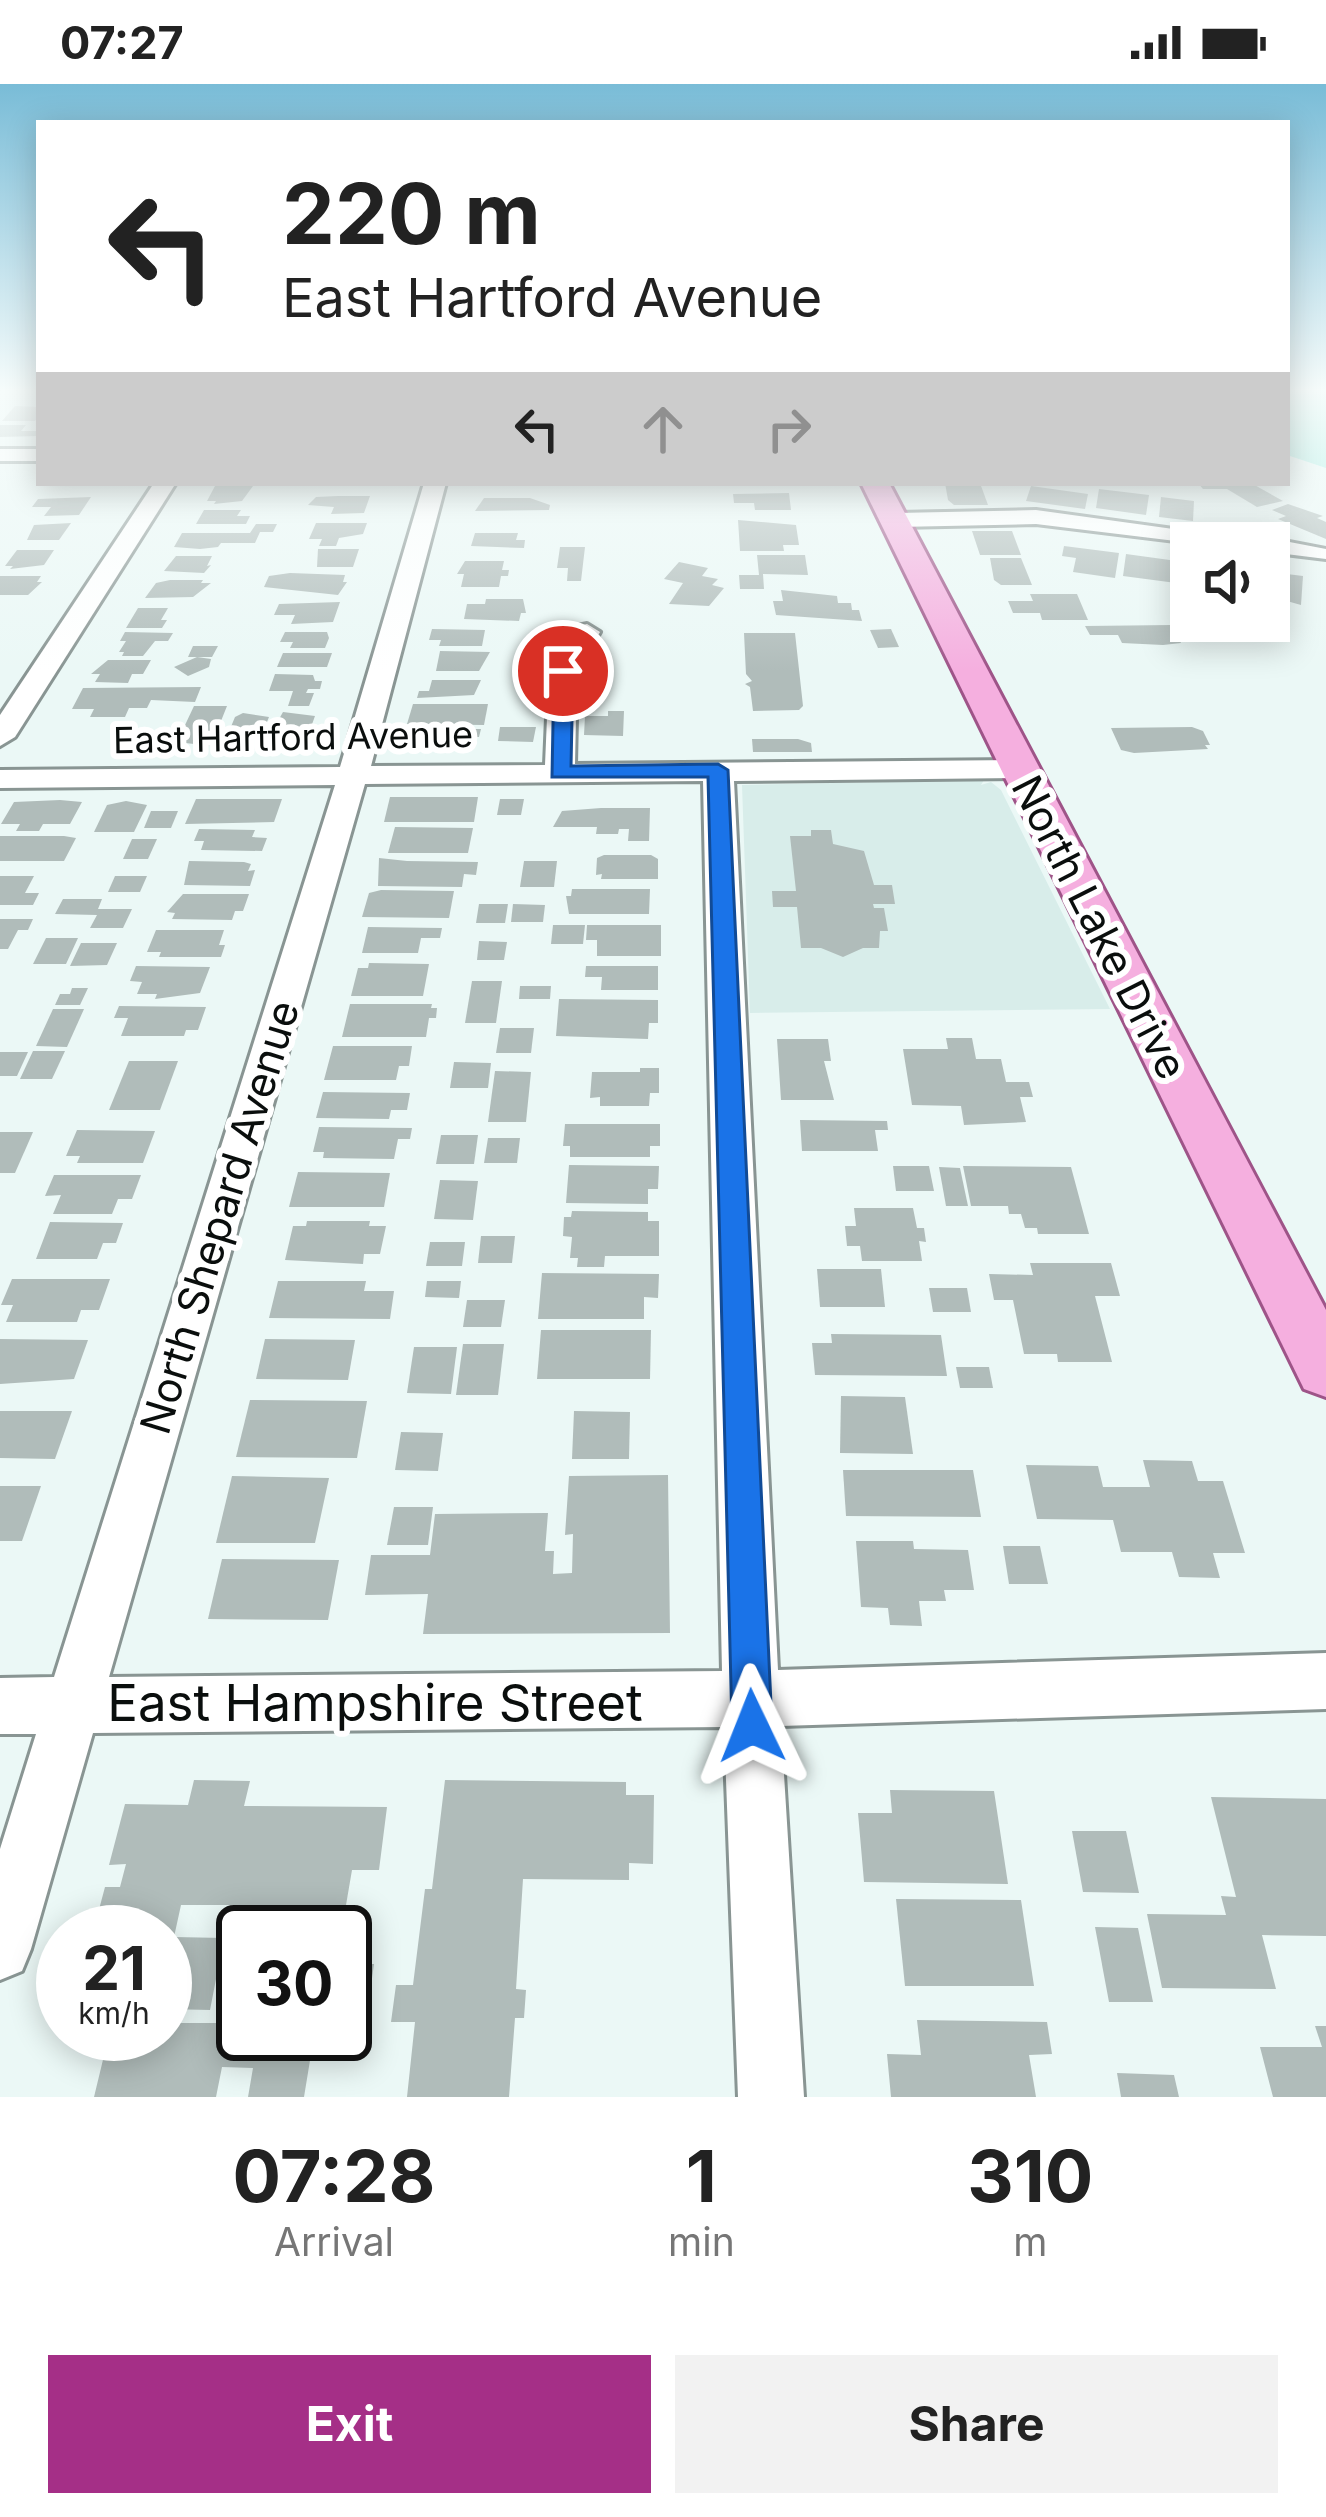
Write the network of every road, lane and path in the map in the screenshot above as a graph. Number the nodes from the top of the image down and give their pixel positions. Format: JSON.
{"nodes":[{"id":1,"x":163,"y":486,"type":"edge"},
{"id":2,"x":434,"y":486,"type":"edge"},
{"id":3,"x":886,"y":501,"type":"edge"},
{"id":4,"x":1242,"y":517,"type":"dead end"},
{"id":5,"x":1243,"y":522,"type":"edge"},
{"id":6,"x":1170,"y":534,"type":"edge"},
{"id":7,"x":1290,"y":549,"type":"edge"},
{"id":8,"x":1318,"y":554,"type":"dead end"},
{"id":9,"x":587,"y":632,"type":"dead end"},
{"id":10,"x":0,"y":737,"type":"edge"},
{"id":11,"x":1018,"y":769,"type":"junction"},
{"id":12,"x":718,"y":770,"type":"junction"},
{"id":13,"x":560,"y":773,"type":"junction"},
{"id":14,"x":352,"y":776,"type":"junction"},
{"id":15,"x":0,"y":779,"type":"edge"},
{"id":16,"x":1326,"y":1370,"type":"edge"},
{"id":17,"x":1326,"y":1682,"type":"edge"},
{"id":18,"x":751,"y":1699,"type":"junction"},
{"id":19,"x":72,"y":1704,"type":"junction"},
{"id":20,"x":0,"y":1706,"type":"edge"},
{"id":21,"x":0,"y":1949,"type":"edge"},
{"id":22,"x":771,"y":2097,"type":"edge"}],
"edges":[{"from":1,"to":10,"type":"street"},
{"from":2,"to":14,"type":"street","name":"North Shepard Avenue"},
{"from":3,"to":6,"type":"street"},
{"from":3,"to":11,"type":"main road","name":"North Lake Drive"},
{"from":4,"to":5,"type":"street"},
{"from":7,"to":8,"type":"street"},
{"from":9,"to":13,"type":"street"},
{"from":11,"to":12,"type":"street","name":"East Hartford Avenue"},
{"from":11,"to":16,"type":"main road","name":"North Lake Drive"},
{"from":12,"to":13,"type":"street","name":"East Hartford Avenue"},
{"from":12,"to":18,"type":"street"},
{"from":13,"to":14,"type":"street","name":"East Hartford Avenue"},
{"from":14,"to":15,"type":"street","name":"East Hartford Avenue"},
{"from":14,"to":19,"type":"street","name":"North Shepard Avenue"},
{"from":17,"to":18,"type":"street","name":"East Hampshire Street"},
{"from":18,"to":19,"type":"street","name":"East Hampshire Street"},
{"from":18,"to":22,"type":"street"},
{"from":19,"to":20,"type":"street","name":"East Hampshire Street"},
{"from":19,"to":21,"type":"street","name":"North Shepard Avenue"}]}
